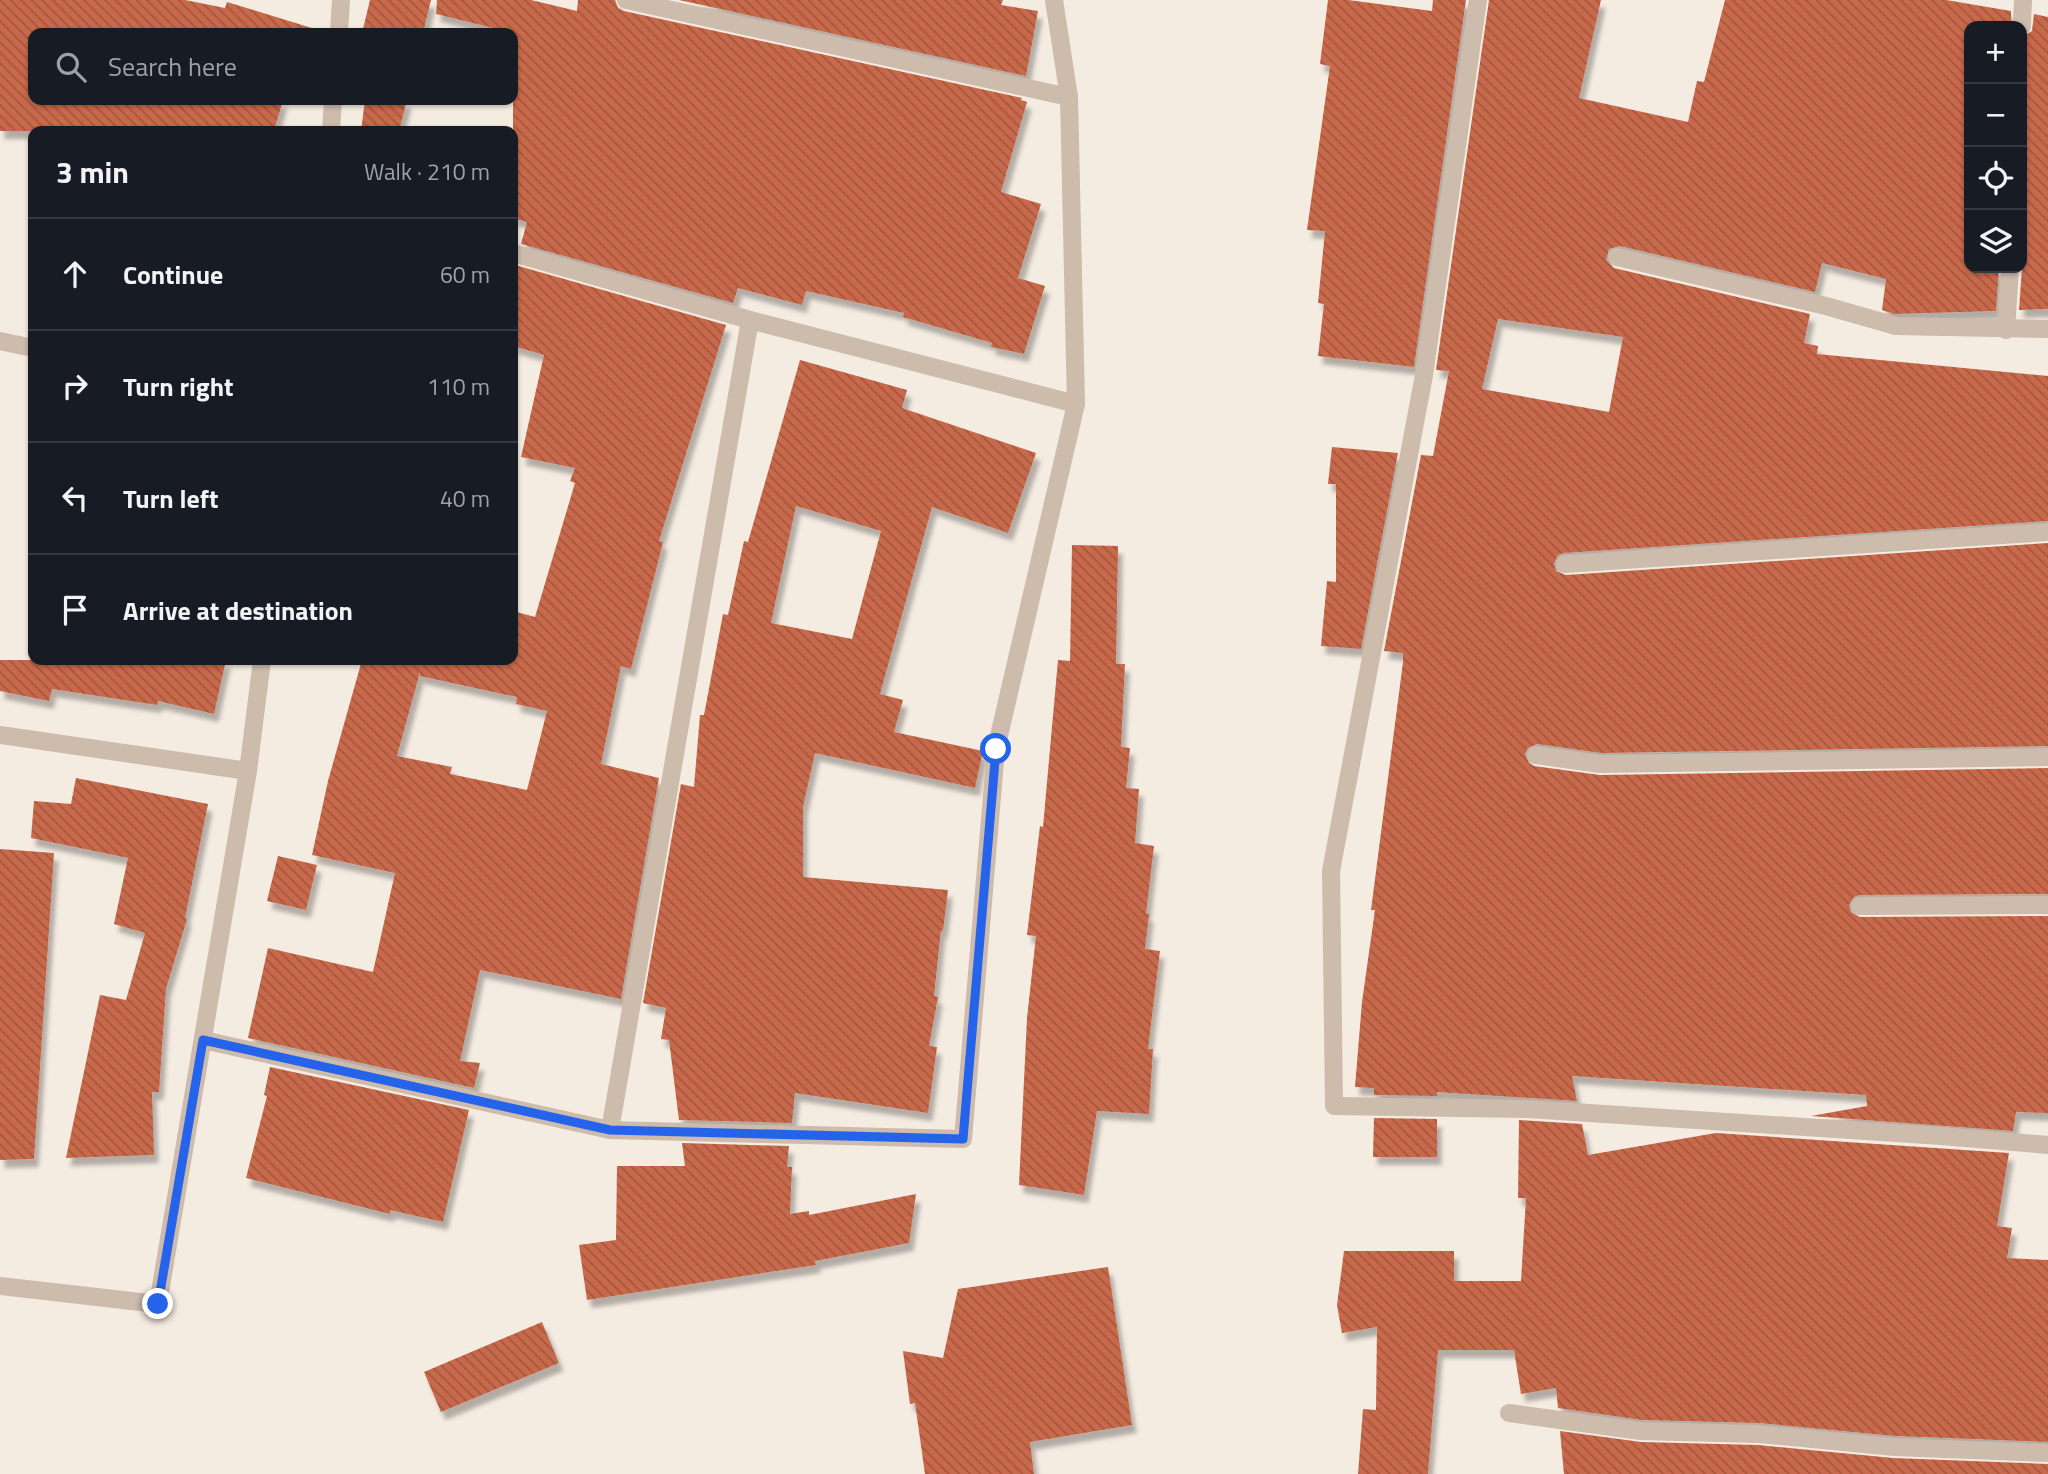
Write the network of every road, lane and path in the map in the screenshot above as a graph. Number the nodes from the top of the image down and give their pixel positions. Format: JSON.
{"nodes":[{"id":1,"x":341,"y":0,"type":"edge"},
{"id":2,"x":626,"y":0,"type":"edge"},
{"id":3,"x":1054,"y":0,"type":"edge"},
{"id":4,"x":1478,"y":0,"type":"edge"},
{"id":5,"x":2023,"y":0,"type":"edge"},
{"id":6,"x":2022,"y":21,"type":"edge"},
{"id":7,"x":339,"y":28,"type":"edge"},
{"id":8,"x":1069,"y":97,"type":"junction"},
{"id":9,"x":333,"y":105,"type":"edge"},
{"id":10,"x":331,"y":126,"type":"edge"},
{"id":11,"x":518,"y":254,"type":"edge"},
{"id":12,"x":1617,"y":257,"type":"dead end"},
{"id":13,"x":2010,"y":273,"type":"edge"},
{"id":14,"x":750,"y":320,"type":"junction"},
{"id":15,"x":2048,"y":329,"type":"edge"},
{"id":16,"x":2007,"y":330,"type":"junction"},
{"id":17,"x":0,"y":341,"type":"edge"},
{"id":18,"x":28,"y":347,"type":"edge"},
{"id":19,"x":1076,"y":404,"type":"junction"},
{"id":20,"x":2048,"y":532,"type":"edge"},
{"id":21,"x":1565,"y":564,"type":"dead end"},
{"id":22,"x":261,"y":665,"type":"edge"},
{"id":23,"x":0,"y":735,"type":"edge"},
{"id":24,"x":1536,"y":755,"type":"dead end"},
{"id":25,"x":2048,"y":757,"type":"edge"},
{"id":26,"x":248,"y":771,"type":"junction"},
{"id":27,"x":2048,"y":905,"type":"edge"},
{"id":28,"x":1860,"y":906,"type":"dead end"},
{"id":29,"x":203,"y":1040,"type":"junction"},
{"id":30,"x":610,"y":1130,"type":"junction"},
{"id":31,"x":2048,"y":1145,"type":"edge"},
{"id":32,"x":0,"y":1286,"type":"edge"},
{"id":33,"x":1509,"y":1413,"type":"dead end"},
{"id":34,"x":2048,"y":1453,"type":"edge"}],
"edges":[{"from":1,"to":7,"type":"street"},
{"from":2,"to":8,"type":"street"},
{"from":3,"to":8,"type":"street"},
{"from":4,"to":31,"type":"street"},
{"from":5,"to":6,"type":"street"},
{"from":8,"to":19,"type":"street"},
{"from":9,"to":10,"type":"street"},
{"from":11,"to":14,"type":"street"},
{"from":12,"to":16,"type":"street"},
{"from":13,"to":16,"type":"street"},
{"from":14,"to":19,"type":"street"},
{"from":14,"to":30,"type":"street"},
{"from":15,"to":16,"type":"street"},
{"from":17,"to":18,"type":"street"},
{"from":19,"to":30,"type":"street"},
{"from":20,"to":21,"type":"street"},
{"from":22,"to":26,"type":"street"},
{"from":23,"to":26,"type":"street"},
{"from":24,"to":25,"type":"street"},
{"from":26,"to":29,"type":"street"},
{"from":27,"to":28,"type":"street"},
{"from":29,"to":30,"type":"street"},
{"from":29,"to":32,"type":"street"},
{"from":33,"to":34,"type":"street"}]}
